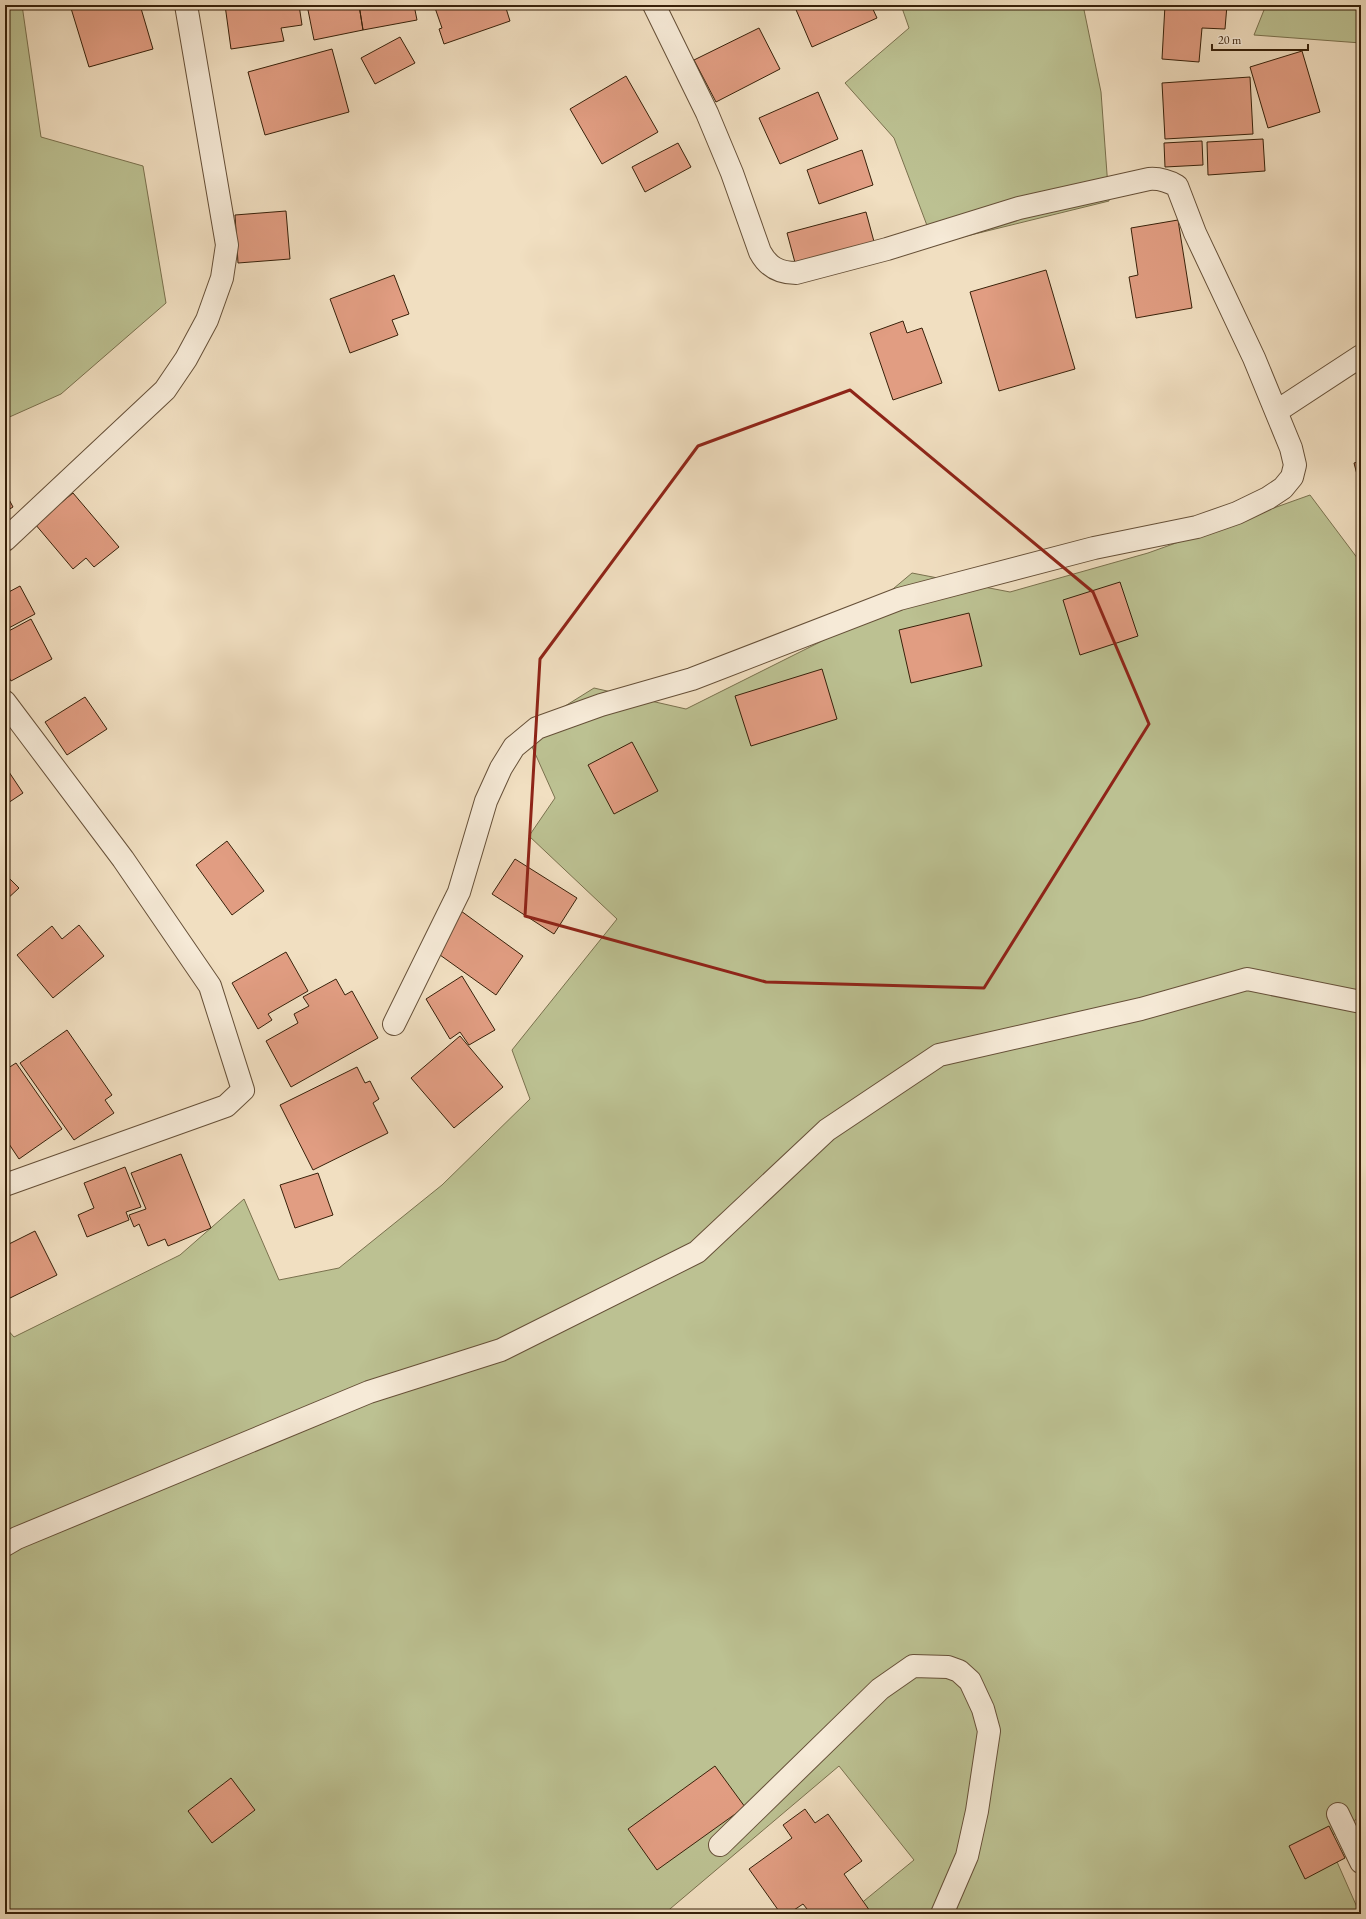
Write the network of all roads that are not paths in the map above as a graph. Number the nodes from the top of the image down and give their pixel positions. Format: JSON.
{"nodes":[{"id":1,"x":186,"y":5,"type":"edge"},
{"id":2,"x":654,"y":5,"type":"edge"},
{"id":3,"x":1361,"y":356,"type":"edge"},
{"id":4,"x":1277,"y":411,"type":"junction"},
{"id":5,"x":5,"y":540,"type":"edge"},
{"id":6,"x":5,"y":702,"type":"edge"},
{"id":7,"x":1361,"y":1002,"type":"edge"},
{"id":8,"x":394,"y":1024,"type":"dead end"},
{"id":9,"x":5,"y":1185,"type":"edge"},
{"id":10,"x":5,"y":1545,"type":"edge"},
{"id":11,"x":1338,"y":1814,"type":"dead end"},
{"id":12,"x":720,"y":1845,"type":"dead end"},
{"id":13,"x":1361,"y":1862,"type":"edge"},
{"id":14,"x":942,"y":1914,"type":"edge"}],
"edges":[{"from":1,"to":5,"type":"street"},
{"from":2,"to":4,"type":"street"},
{"from":3,"to":4,"type":"street"},
{"from":4,"to":8,"type":"street"},
{"from":6,"to":9,"type":"street"},
{"from":7,"to":10,"type":"street"},
{"from":11,"to":13,"type":"street"},
{"from":12,"to":14,"type":"street"}]}
